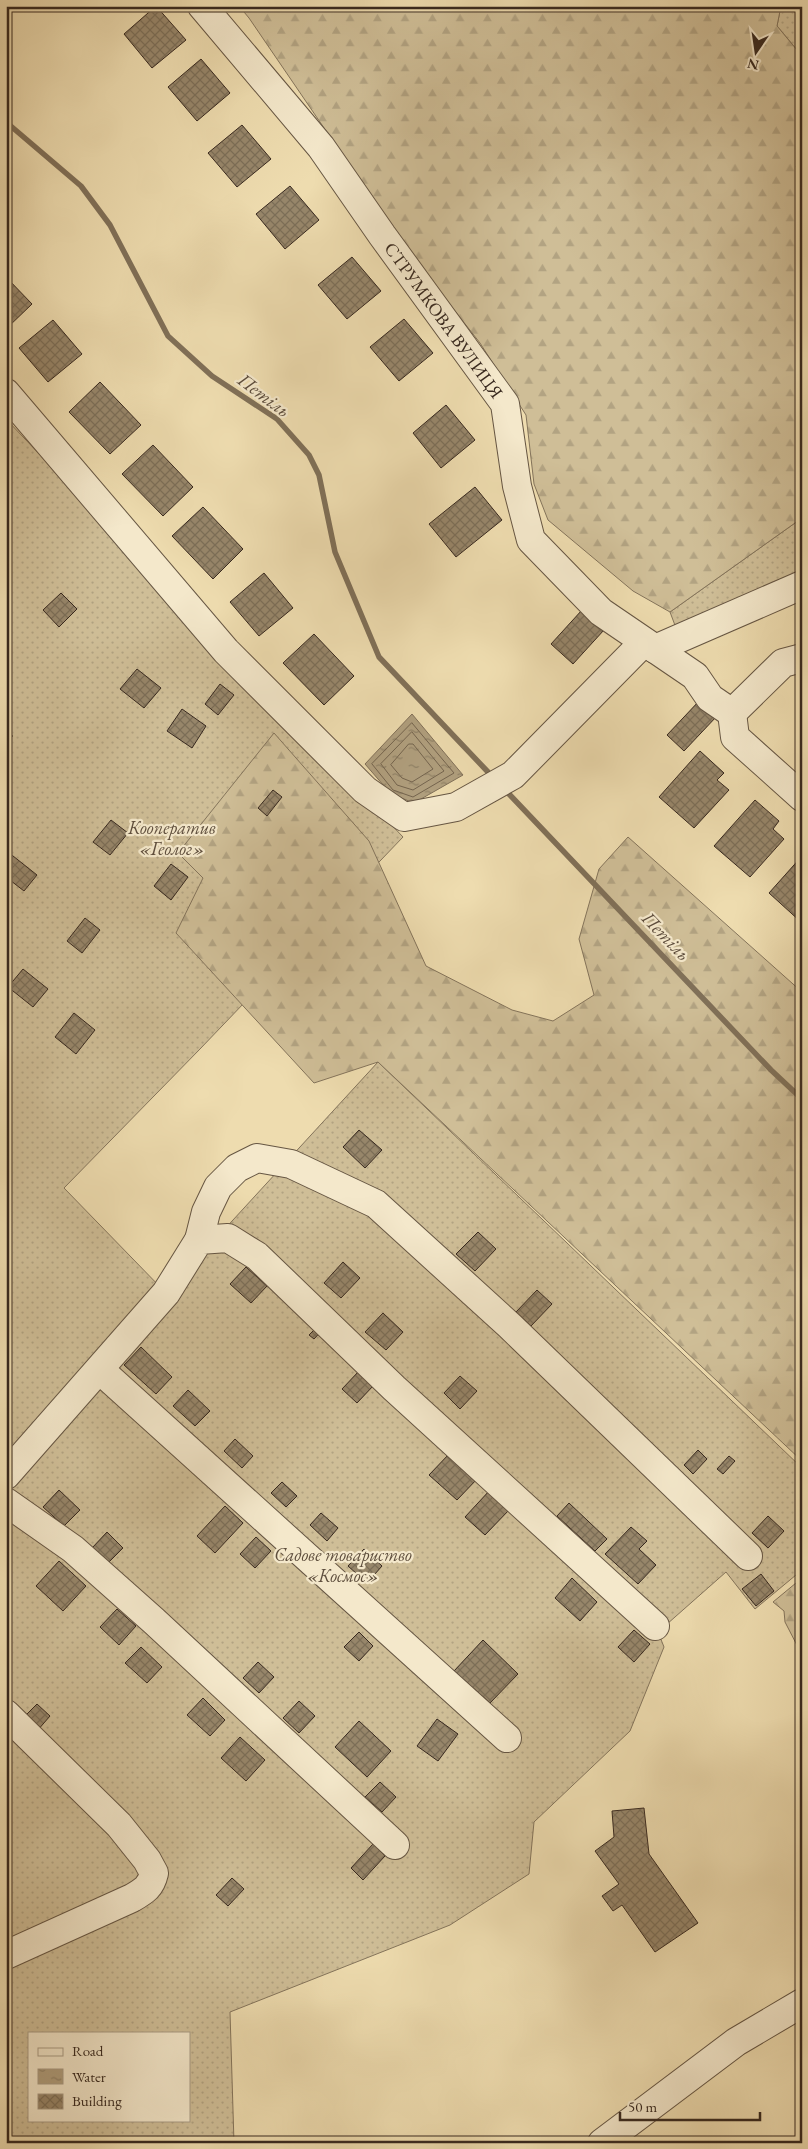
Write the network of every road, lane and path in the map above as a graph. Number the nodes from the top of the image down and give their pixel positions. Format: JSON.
{"nodes":[{"id":1,"x":202,"y":6,"type":"edge"},
{"id":2,"x":6,"y":393,"type":"edge"},
{"id":3,"x":802,"y":585,"type":"edge"},
{"id":4,"x":650,"y":645,"type":"junction"},
{"id":5,"x":802,"y":658,"type":"edge"},
{"id":6,"x":733,"y":712,"type":"junction"},
{"id":7,"x":802,"y":797,"type":"edge"},
{"id":8,"x":199,"y":1240,"type":"junction"},
{"id":9,"x":100,"y":1370,"type":"junction"},
{"id":10,"x":6,"y":1475,"type":"edge"},
{"id":11,"x":6,"y":1502,"type":"edge"},
{"id":12,"x":748,"y":1556,"type":"dead end"},
{"id":13,"x":655,"y":1626,"type":"dead end"},
{"id":14,"x":6,"y":1714,"type":"edge"},
{"id":15,"x":507,"y":1738,"type":"dead end"},
{"id":16,"x":395,"y":1845,"type":"dead end"},
{"id":17,"x":6,"y":1955,"type":"edge"},
{"id":18,"x":802,"y":2003,"type":"edge"},
{"id":19,"x":602,"y":2143,"type":"edge"}],
"edges":[{"from":1,"to":4,"type":"street","name":"СТРУМКОВА ВУЛИЦЯ"},
{"from":2,"to":4,"type":"street"},
{"from":3,"to":4,"type":"street"},
{"from":4,"to":6,"type":"street","name":"СТРУМКОВА ВУЛИЦЯ"},
{"from":5,"to":6,"type":"street"},
{"from":6,"to":7,"type":"street"},
{"from":8,"to":9,"type":"street"},
{"from":8,"to":12,"type":"street"},
{"from":8,"to":13,"type":"street"},
{"from":9,"to":10,"type":"street"},
{"from":9,"to":15,"type":"street"},
{"from":11,"to":16,"type":"street"},
{"from":14,"to":17,"type":"street"},
{"from":18,"to":19,"type":"street"}]}
